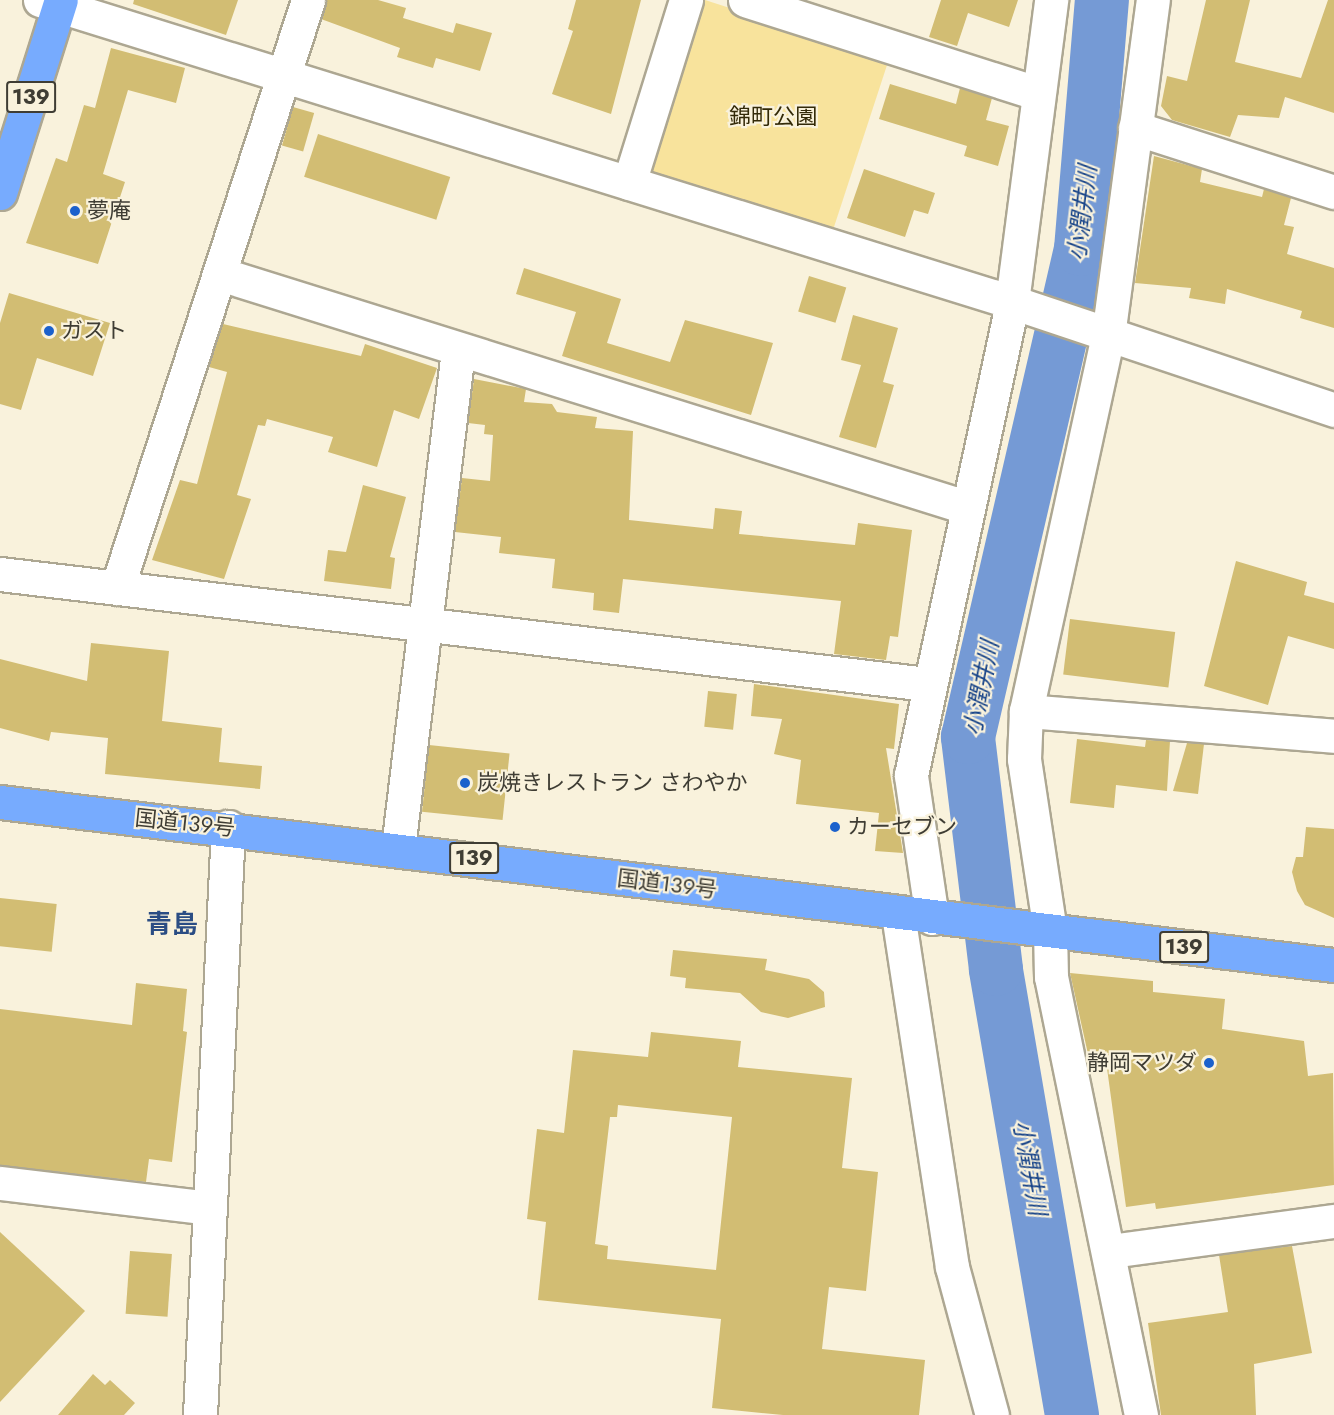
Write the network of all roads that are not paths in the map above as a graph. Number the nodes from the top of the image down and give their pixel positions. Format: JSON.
{"nodes":[{"id":1,"x":308,"y":0,"type":"edge"},
{"id":2,"x":686,"y":0,"type":"edge"},
{"id":3,"x":745,"y":0,"type":"edge"},
{"id":4,"x":1051,"y":0,"type":"edge"},
{"id":5,"x":1153,"y":0,"type":"edge"},
{"id":6,"x":54,"y":2,"type":"edge"},
{"id":7,"x":284,"y":73,"type":"junction"},
{"id":8,"x":1037,"y":93,"type":"junction"},
{"id":9,"x":1135,"y":128,"type":"junction"},
{"id":10,"x":629,"y":183,"type":"junction"},
{"id":11,"x":1334,"y":192,"type":"edge"},
{"id":12,"x":0,"y":193,"type":"edge"},
{"id":13,"x":220,"y":274,"type":"junction"},
{"id":14,"x":1012,"y":302,"type":"junction"},
{"id":15,"x":1108,"y":336,"type":"junction"},
{"id":16,"x":458,"y":351,"type":"junction"},
{"id":17,"x":1334,"y":410,"type":"edge"},
{"id":18,"x":966,"y":507,"type":"junction"},
{"id":19,"x":0,"y":574,"type":"edge"},
{"id":20,"x":117,"y":588,"type":"junction"},
{"id":21,"x":424,"y":625,"type":"junction"},
{"id":22,"x":927,"y":684,"type":"junction"},
{"id":23,"x":1026,"y":711,"type":"junction"},
{"id":24,"x":1334,"y":736,"type":"edge"},
{"id":25,"x":0,"y":802,"type":"edge"},
{"id":26,"x":228,"y":827,"type":"junction"},
{"id":27,"x":398,"y":849,"type":"junction"},
{"id":28,"x":898,"y":914,"type":"junction"},
{"id":29,"x":940,"y":919,"type":"junction"},
{"id":30,"x":1043,"y":930,"type":"junction"},
{"id":31,"x":1334,"y":965,"type":"edge"},
{"id":32,"x":0,"y":1183,"type":"edge"},
{"id":33,"x":210,"y":1208,"type":"junction"},
{"id":34,"x":1334,"y":1221,"type":"edge"},
{"id":35,"x":1111,"y":1251,"type":"junction"},
{"id":36,"x":200,"y":1415,"type":"edge"},
{"id":37,"x":992,"y":1415,"type":"edge"},
{"id":38,"x":1141,"y":1415,"type":"edge"}],
"edges":[{"from":1,"to":7,"type":"street"},
{"from":2,"to":10,"type":"street"},
{"from":3,"to":8,"type":"street"},
{"from":4,"to":8,"type":"street"},
{"from":5,"to":9,"type":"street"},
{"from":6,"to":7,"type":"street"},
{"from":6,"to":12,"type":"highway","number":"139"},
{"from":7,"to":10,"type":"street"},
{"from":7,"to":13,"type":"street"},
{"from":8,"to":14,"type":"street"},
{"from":9,"to":11,"type":"street"},
{"from":9,"to":15,"type":"street"},
{"from":10,"to":14,"type":"street"},
{"from":13,"to":16,"type":"street"},
{"from":13,"to":20,"type":"street"},
{"from":14,"to":15,"type":"street"},
{"from":14,"to":18,"type":"street"},
{"from":15,"to":17,"type":"street"},
{"from":15,"to":23,"type":"street"},
{"from":16,"to":18,"type":"street"},
{"from":16,"to":21,"type":"street"},
{"from":18,"to":22,"type":"street"},
{"from":19,"to":20,"type":"street"},
{"from":20,"to":21,"type":"street"},
{"from":21,"to":22,"type":"street"},
{"from":21,"to":27,"type":"street"},
{"from":22,"to":29,"type":"street"},
{"from":23,"to":24,"type":"street"},
{"from":23,"to":30,"type":"street"},
{"from":25,"to":26,"type":"highway","name":"国道139号","number":"139"},
{"from":26,"to":27,"type":"highway","name":"国道139号","number":"139"},
{"from":26,"to":33,"type":"street"},
{"from":27,"to":28,"type":"highway","name":"国道139号","number":"139"},
{"from":28,"to":29,"type":"highway","name":"国道139号","number":"139"},
{"from":28,"to":37,"type":"street"},
{"from":29,"to":30,"type":"highway","name":"国道139号","number":"139"},
{"from":30,"to":31,"type":"highway","name":"国道139号","number":"139"},
{"from":30,"to":35,"type":"street"},
{"from":32,"to":33,"type":"street"},
{"from":33,"to":36,"type":"street"},
{"from":34,"to":35,"type":"street"},
{"from":35,"to":38,"type":"street"}]}
